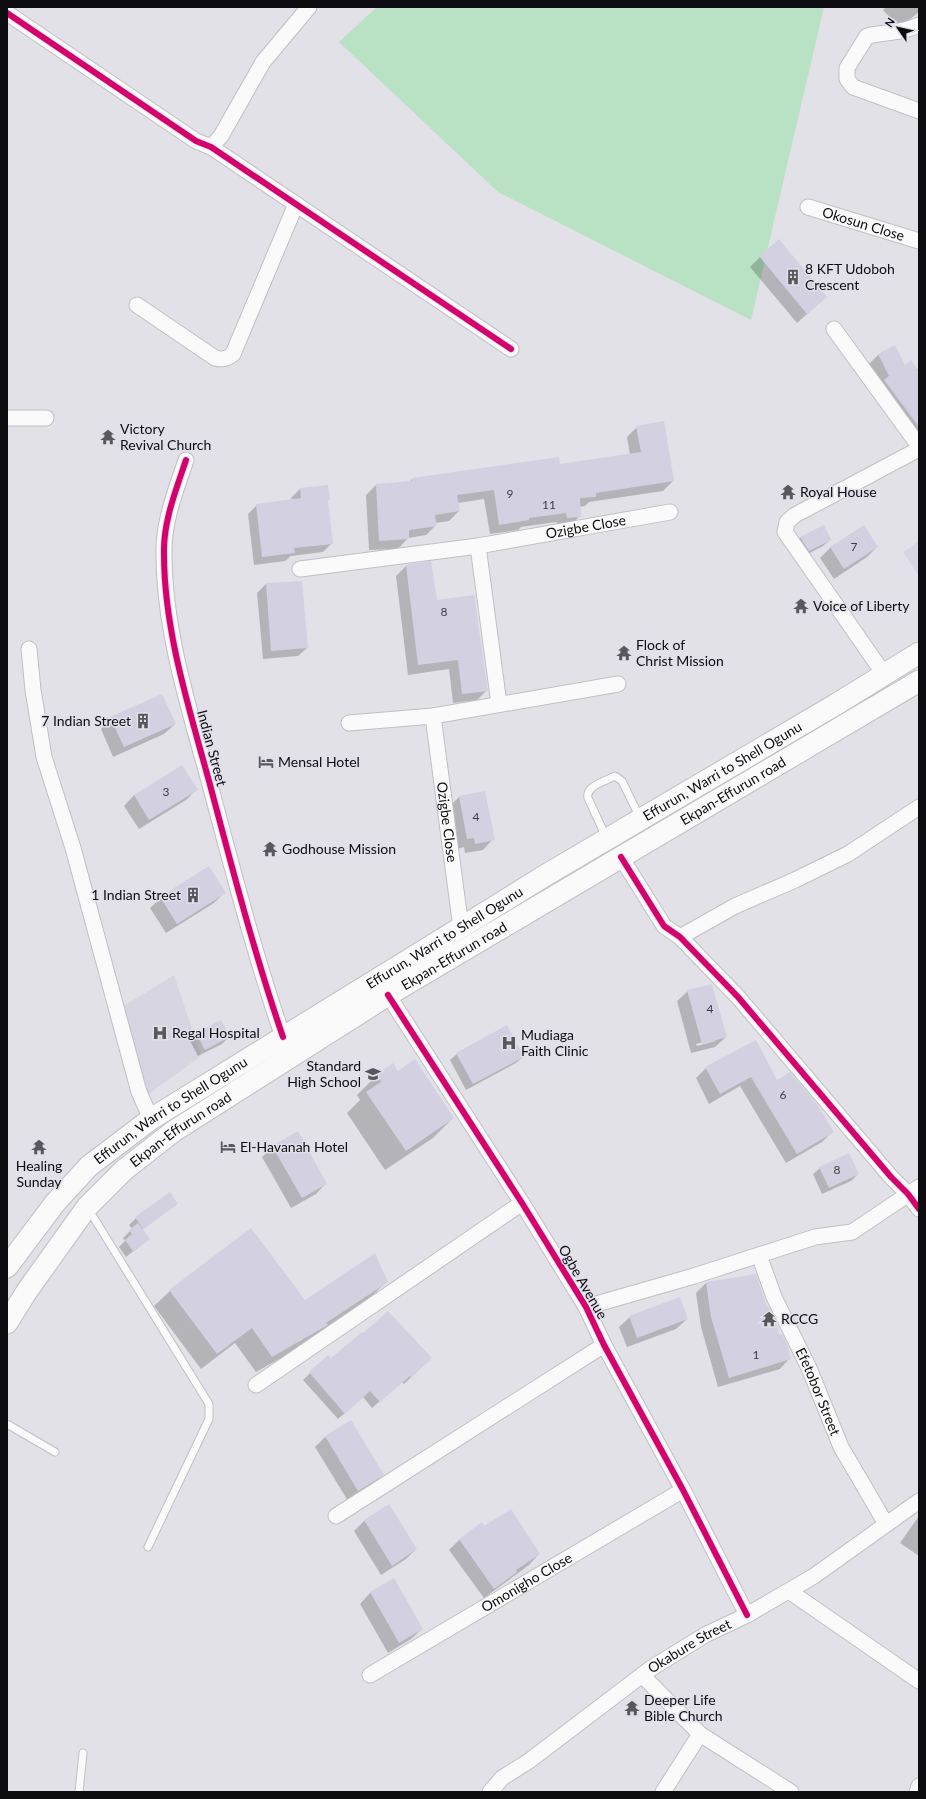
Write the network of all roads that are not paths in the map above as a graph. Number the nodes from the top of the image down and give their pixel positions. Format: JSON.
{"nodes":[{"id":1,"x":309,"y":7,"type":"edge"},
{"id":2,"x":7,"y":13,"type":"edge"},
{"id":3,"x":914,"y":28,"type":"edge"},
{"id":4,"x":919,"y":112,"type":"edge"},
{"id":5,"x":211,"y":147,"type":"junction"},
{"id":6,"x":296,"y":204,"type":"junction"},
{"id":7,"x":808,"y":207,"type":"dead end"},
{"id":8,"x":919,"y":241,"type":"edge"},
{"id":9,"x":137,"y":306,"type":"dead end"},
{"id":10,"x":834,"y":329,"type":"dead end"},
{"id":11,"x":511,"y":349,"type":"dead end"},
{"id":12,"x":7,"y":418,"type":"edge"},
{"id":13,"x":46,"y":418,"type":"dead end"},
{"id":14,"x":919,"y":446,"type":"edge"},
{"id":15,"x":919,"y":449,"type":"edge"},
{"id":16,"x":186,"y":460,"type":"dead end"},
{"id":17,"x":670,"y":512,"type":"dead end"},
{"id":18,"x":478,"y":546,"type":"junction"},
{"id":19,"x":300,"y":569,"type":"dead end"},
{"id":20,"x":29,"y":649,"type":"dead end"},
{"id":21,"x":919,"y":653,"type":"edge"},
{"id":22,"x":884,"y":674,"type":"junction"},
{"id":23,"x":919,"y":681,"type":"edge"},
{"id":24,"x":618,"y":684,"type":"dead end"},
{"id":25,"x":499,"y":704,"type":"junction"},
{"id":26,"x":434,"y":716,"type":"junction"},
{"id":27,"x":349,"y":723,"type":"dead end"},
{"id":28,"x":919,"y":807,"type":"edge"},
{"id":29,"x":640,"y":819,"type":"junction"},
{"id":30,"x":607,"y":839,"type":"junction"},
{"id":31,"x":621,"y":857,"type":"junction"},
{"id":32,"x":461,"y":928,"type":"junction"},
{"id":33,"x":680,"y":937,"type":"junction"},
{"id":34,"x":388,"y":995,"type":"junction"},
{"id":35,"x":283,"y":1037,"type":"junction"},
{"id":36,"x":151,"y":1119,"type":"junction"},
{"id":37,"x":914,"y":1191,"type":"edge"},
{"id":38,"x":522,"y":1203,"type":"junction"},
{"id":39,"x":87,"y":1207,"type":"junction"},
{"id":40,"x":919,"y":1209,"type":"edge"},
{"id":41,"x":759,"y":1255,"type":"junction"},
{"id":42,"x":7,"y":1267,"type":"edge"},
{"id":43,"x":586,"y":1307,"type":"junction"},
{"id":44,"x":7,"y":1323,"type":"edge"},
{"id":45,"x":604,"y":1345,"type":"junction"},
{"id":46,"x":256,"y":1385,"type":"dead end"},
{"id":47,"x":7,"y":1424,"type":"edge"},
{"id":48,"x":55,"y":1452,"type":"dead end"},
{"id":49,"x":683,"y":1490,"type":"junction"},
{"id":50,"x":919,"y":1501,"type":"edge"},
{"id":51,"x":336,"y":1516,"type":"dead end"},
{"id":52,"x":886,"y":1524,"type":"junction"},
{"id":53,"x":148,"y":1547,"type":"dead end"},
{"id":54,"x":789,"y":1591,"type":"junction"},
{"id":55,"x":747,"y":1615,"type":"junction"},
{"id":56,"x":370,"y":1675,"type":"dead end"},
{"id":57,"x":642,"y":1675,"type":"junction"},
{"id":58,"x":919,"y":1681,"type":"edge"},
{"id":59,"x":700,"y":1734,"type":"junction"},
{"id":60,"x":83,"y":1753,"type":"dead end"},
{"id":61,"x":919,"y":1786,"type":"edge"},
{"id":62,"x":79,"y":1792,"type":"edge"},
{"id":63,"x":490,"y":1792,"type":"edge"},
{"id":64,"x":663,"y":1792,"type":"edge"},
{"id":65,"x":791,"y":1792,"type":"edge"},
{"id":66,"x":916,"y":1792,"type":"edge"}],
"edges":[{"from":1,"to":5,"type":"street"},
{"from":2,"to":5,"type":"street"},
{"from":3,"to":4,"type":"street"},
{"from":5,"to":6,"type":"street"},
{"from":6,"to":9,"type":"street"},
{"from":6,"to":11,"type":"street"},
{"from":7,"to":8,"type":"street","name":"Okosun Close"},
{"from":10,"to":14,"type":"street"},
{"from":12,"to":13,"type":"street"},
{"from":15,"to":22,"type":"street"},
{"from":16,"to":35,"type":"street","name":"Indian Street"},
{"from":17,"to":18,"type":"street","name":"Ozigbe Close"},
{"from":18,"to":19,"type":"street","name":"Ozigbe Close"},
{"from":18,"to":25,"type":"street"},
{"from":20,"to":36,"type":"street"},
{"from":21,"to":22,"type":"main road","name":"Effurun, Warri to Shell Ogunu"},
{"from":22,"to":29,"type":"main road","name":"Effurun, Warri to Shell Ogunu"},
{"from":23,"to":31,"type":"main road","name":"Ekpan-Effurun road"},
{"from":24,"to":25,"type":"street"},
{"from":25,"to":26,"type":"street"},
{"from":26,"to":27,"type":"street"},
{"from":26,"to":32,"type":"street","name":"Ozigbe Close"},
{"from":28,"to":33,"type":"street"},
{"from":29,"to":30,"type":"main road","name":"Effurun, Warri to Shell Ogunu"},
{"from":29,"to":30,"type":"lane"},
{"from":30,"to":32,"type":"main road","name":"Effurun, Warri to Shell Ogunu"},
{"from":31,"to":33,"type":"street"},
{"from":31,"to":34,"type":"main road","name":"Ekpan-Effurun road"},
{"from":32,"to":35,"type":"main road","name":"Effurun, Warri to Shell Ogunu"},
{"from":33,"to":37,"type":"street"},
{"from":34,"to":38,"type":"street","name":"Ogbe Avenue"},
{"from":34,"to":39,"type":"main road","name":"Ekpan-Effurun road"},
{"from":35,"to":36,"type":"main road","name":"Effurun, Warri to Shell Ogunu"},
{"from":36,"to":42,"type":"main road","name":"Effurun, Warri to Shell Ogunu"},
{"from":37,"to":40,"type":"street"},
{"from":37,"to":41,"type":"street"},
{"from":38,"to":43,"type":"street","name":"Ogbe Avenue"},
{"from":38,"to":46,"type":"street"},
{"from":39,"to":44,"type":"main road","name":"Ekpan-Effurun road"},
{"from":39,"to":53,"type":"lane"},
{"from":41,"to":43,"type":"street"},
{"from":41,"to":52,"type":"street","name":"Efetobor Street"},
{"from":43,"to":45,"type":"street","name":"Ogbe Avenue"},
{"from":45,"to":49,"type":"street","name":"Ogbe Avenue"},
{"from":45,"to":51,"type":"street"},
{"from":47,"to":48,"type":"lane"},
{"from":49,"to":55,"type":"street","name":"Ogbe Avenue"},
{"from":49,"to":56,"type":"street","name":"Omonigho Close"},
{"from":50,"to":52,"type":"street","name":"Okabure Street"},
{"from":52,"to":54,"type":"street","name":"Okabure Street"},
{"from":54,"to":55,"type":"street","name":"Okabure Street"},
{"from":54,"to":58,"type":"street"},
{"from":55,"to":57,"type":"street","name":"Okabure Street"},
{"from":57,"to":59,"type":"street"},
{"from":57,"to":63,"type":"street","name":"Okabure Street"},
{"from":59,"to":64,"type":"street"},
{"from":59,"to":65,"type":"street"},
{"from":60,"to":62,"type":"lane"},
{"from":61,"to":66,"type":"street"}]}
